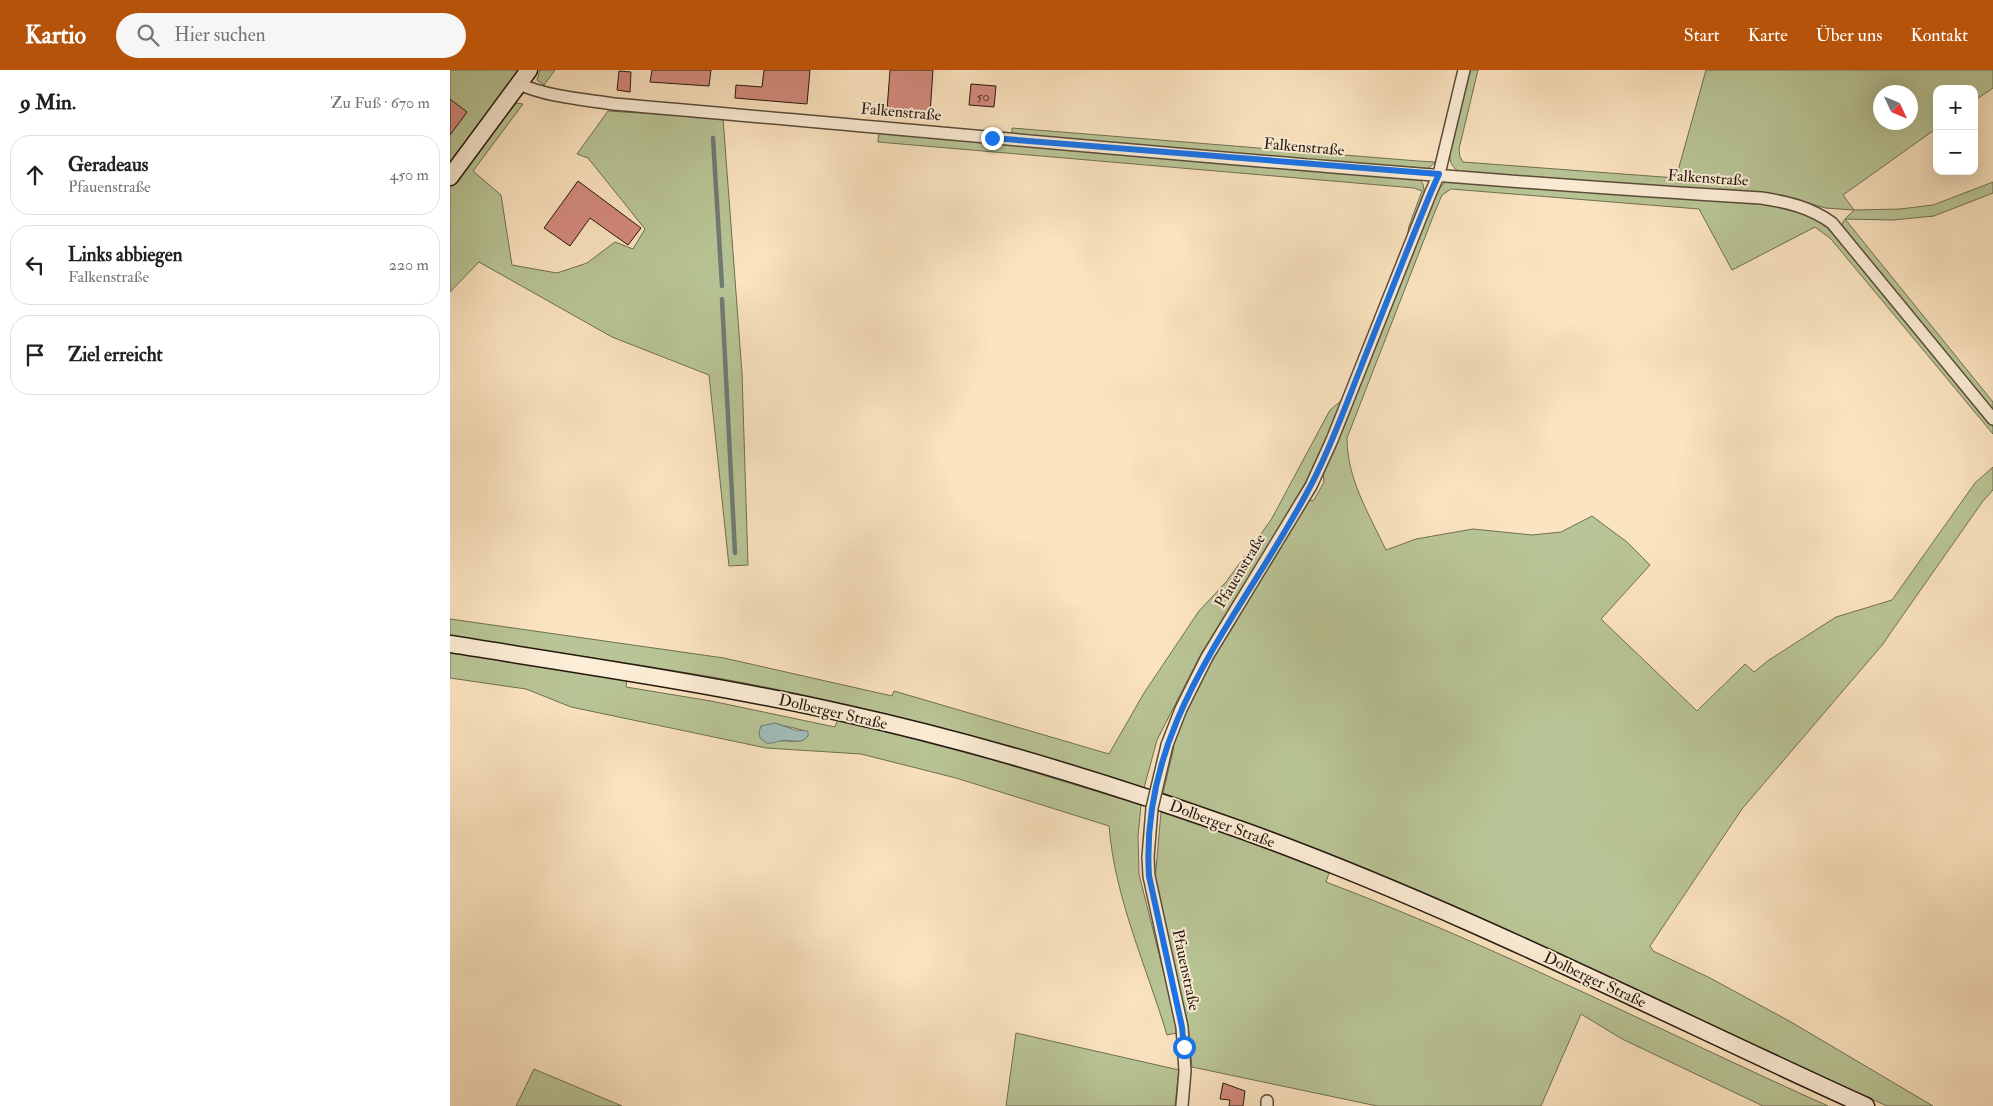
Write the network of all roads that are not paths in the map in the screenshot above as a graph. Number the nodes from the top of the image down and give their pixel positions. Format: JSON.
{"nodes":[{"id":1,"x":529,"y":70,"type":"edge"},
{"id":2,"x":1464,"y":70,"type":"edge"},
{"id":3,"x":519,"y":84,"type":"junction"},
{"id":4,"x":1439,"y":174,"type":"junction"},
{"id":5,"x":450,"y":177,"type":"edge"},
{"id":6,"x":1993,"y":419,"type":"edge"},
{"id":7,"x":450,"y":644,"type":"edge"},
{"id":8,"x":1182,"y":1106,"type":"edge"},
{"id":9,"x":1866,"y":1106,"type":"edge"}],
"edges":[{"from":1,"to":3,"type":"main road"},
{"from":2,"to":4,"type":"street","name":"Pfauenstraße"},
{"from":3,"to":4,"type":"street","name":"Falkenstraße"},
{"from":3,"to":5,"type":"main road"},
{"from":4,"to":6,"type":"street","name":"Falkenstraße"},
{"from":4,"to":8,"type":"street","name":"Pfauenstraße","bridge":true},
{"from":7,"to":9,"type":"main road","name":"Dolberger Straße"}]}
